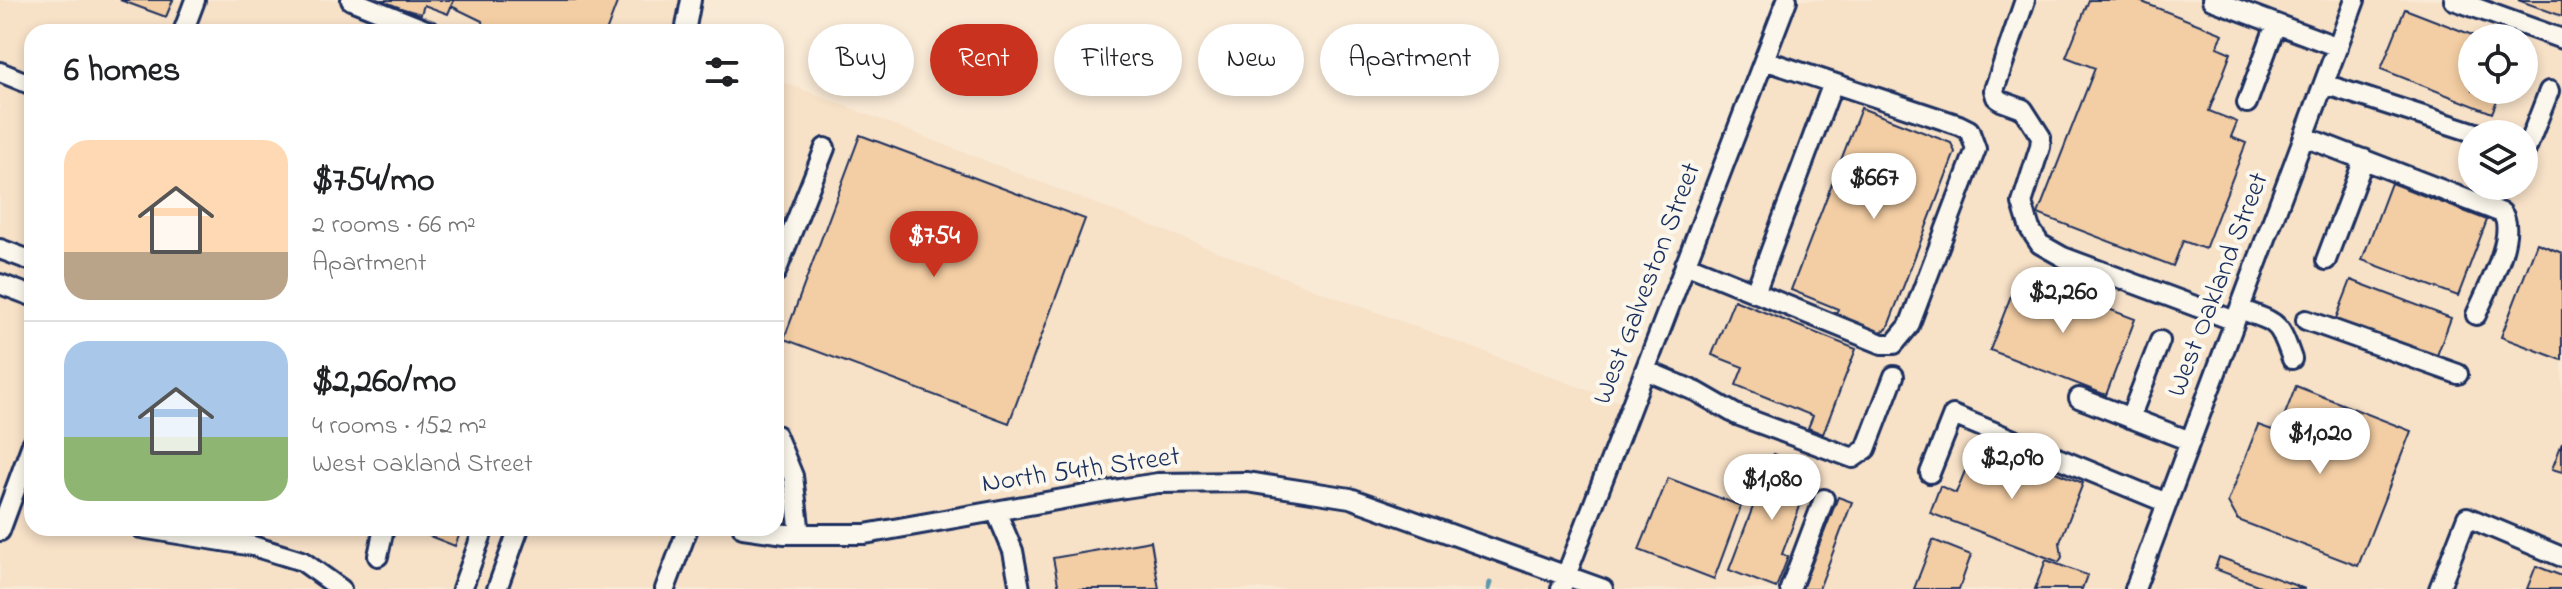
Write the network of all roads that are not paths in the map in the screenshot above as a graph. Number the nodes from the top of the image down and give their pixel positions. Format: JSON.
{"nodes":[{"id":1,"x":195,"y":0,"type":"edge"},
{"id":2,"x":351,"y":0,"type":"edge"},
{"id":3,"x":691,"y":0,"type":"edge"},
{"id":4,"x":1787,"y":0,"type":"edge"},
{"id":5,"x":2025,"y":0,"type":"edge"},
{"id":6,"x":2212,"y":0,"type":"edge"},
{"id":7,"x":2355,"y":0,"type":"edge"},
{"id":8,"x":2454,"y":0,"type":"edge"},
{"id":9,"x":186,"y":24,"type":"edge"},
{"id":10,"x":411,"y":24,"type":"edge"},
{"id":11,"x":686,"y":24,"type":"edge"},
{"id":12,"x":2276,"y":24,"type":"junction"},
{"id":13,"x":2562,"y":39,"type":"edge"},
{"id":14,"x":2338,"y":47,"type":"junction"},
{"id":15,"x":1764,"y":60,"type":"junction"},
{"id":16,"x":0,"y":72,"type":"edge"},
{"id":17,"x":24,"y":82,"type":"edge"},
{"id":18,"x":1833,"y":83,"type":"junction"},
{"id":19,"x":2324,"y":84,"type":"junction"},
{"id":20,"x":2549,"y":91,"type":"dead end"},
{"id":21,"x":2247,"y":103,"type":"dead end"},
{"id":22,"x":2538,"y":120,"type":"edge"},
{"id":23,"x":2458,"y":127,"type":"edge"},
{"id":24,"x":2305,"y":137,"type":"junction"},
{"id":25,"x":825,"y":148,"type":"dead end"},
{"id":26,"x":2364,"y":159,"type":"junction"},
{"id":27,"x":0,"y":249,"type":"edge"},
{"id":28,"x":784,"y":252,"type":"edge"},
{"id":29,"x":24,"y":258,"type":"edge"},
{"id":30,"x":2326,"y":260,"type":"dead end"},
{"id":31,"x":1685,"y":264,"type":"junction"},
{"id":32,"x":0,"y":284,"type":"edge"},
{"id":33,"x":24,"y":293,"type":"edge"},
{"id":34,"x":1755,"y":293,"type":"junction"},
{"id":35,"x":2238,"y":315,"type":"junction"},
{"id":36,"x":2476,"y":315,"type":"dead end"},
{"id":37,"x":2306,"y":320,"type":"dead end"},
{"id":38,"x":2160,"y":341,"type":"dead end"},
{"id":39,"x":2292,"y":359,"type":"dead end"},
{"id":40,"x":1645,"y":370,"type":"junction"},
{"id":41,"x":2458,"y":374,"type":"dead end"},
{"id":42,"x":1894,"y":376,"type":"dead end"},
{"id":43,"x":2079,"y":398,"type":"dead end"},
{"id":44,"x":2130,"y":418,"type":"junction"},
{"id":45,"x":2190,"y":441,"type":"junction"},
{"id":46,"x":784,"y":454,"type":"edge"},
{"id":47,"x":1930,"y":473,"type":"dead end"},
{"id":48,"x":24,"y":490,"type":"edge"},
{"id":49,"x":1824,"y":499,"type":"dead end"},
{"id":50,"x":2167,"y":503,"type":"junction"},
{"id":51,"x":996,"y":511,"type":"junction"},
{"id":52,"x":0,"y":531,"type":"edge"},
{"id":53,"x":784,"y":532,"type":"edge"},
{"id":54,"x":800,"y":534,"type":"junction"},
{"id":55,"x":191,"y":536,"type":"edge"},
{"id":56,"x":382,"y":536,"type":"edge"},
{"id":57,"x":481,"y":536,"type":"edge"},
{"id":58,"x":516,"y":536,"type":"edge"},
{"id":59,"x":685,"y":536,"type":"edge"},
{"id":60,"x":378,"y":556,"type":"dead end"},
{"id":61,"x":2562,"y":557,"type":"edge"},
{"id":62,"x":1563,"y":582,"type":"edge"},
{"id":63,"x":341,"y":589,"type":"edge"},
{"id":64,"x":462,"y":589,"type":"edge"},
{"id":65,"x":497,"y":589,"type":"edge"},
{"id":66,"x":665,"y":589,"type":"edge"},
{"id":67,"x":1020,"y":589,"type":"edge"},
{"id":68,"x":1603,"y":589,"type":"edge"},
{"id":69,"x":1790,"y":589,"type":"edge"},
{"id":70,"x":2135,"y":589,"type":"edge"},
{"id":71,"x":2439,"y":589,"type":"edge"}],
"edges":[{"from":1,"to":9,"type":"street"},
{"from":2,"to":10,"type":"street"},
{"from":3,"to":11,"type":"street"},
{"from":4,"to":15,"type":"street","name":"West Galveston Street"},
{"from":5,"to":35,"type":"street"},
{"from":6,"to":12,"type":"street"},
{"from":7,"to":14,"type":"street","name":"West Oakland Street"},
{"from":8,"to":13,"type":"street"},
{"from":12,"to":14,"type":"street"},
{"from":12,"to":21,"type":"street"},
{"from":14,"to":19,"type":"street","name":"West Oakland Street"},
{"from":15,"to":18,"type":"street"},
{"from":15,"to":31,"type":"street","name":"West Galveston Street"},
{"from":16,"to":17,"type":"street"},
{"from":18,"to":34,"type":"street"},
{"from":18,"to":34,"type":"street"},
{"from":19,"to":23,"type":"street"},
{"from":19,"to":24,"type":"street","name":"West Oakland Street"},
{"from":20,"to":22,"type":"street"},
{"from":24,"to":26,"type":"street"},
{"from":24,"to":35,"type":"street","name":"West Oakland Street"},
{"from":25,"to":28,"type":"street"},
{"from":26,"to":30,"type":"street"},
{"from":26,"to":36,"type":"street"},
{"from":27,"to":29,"type":"street"},
{"from":31,"to":34,"type":"street"},
{"from":31,"to":40,"type":"street","name":"West Galveston Street"},
{"from":32,"to":33,"type":"street"},
{"from":35,"to":39,"type":"street"},
{"from":35,"to":45,"type":"street","name":"West Oakland Street"},
{"from":37,"to":41,"type":"street"},
{"from":38,"to":44,"type":"street"},
{"from":40,"to":42,"type":"street"},
{"from":40,"to":62,"type":"street","name":"West Galveston Street"},
{"from":43,"to":44,"type":"street"},
{"from":44,"to":45,"type":"street"},
{"from":45,"to":50,"type":"street","name":"West Oakland Street"},
{"from":46,"to":54,"type":"street"},
{"from":47,"to":50,"type":"street"},
{"from":48,"to":52,"type":"street"},
{"from":49,"to":69,"type":"street"},
{"from":50,"to":70,"type":"street","name":"West Oakland Street"},
{"from":51,"to":54,"type":"street","name":"North 54th Street"},
{"from":51,"to":62,"type":"street","name":"North 54th Street"},
{"from":51,"to":67,"type":"street"},
{"from":53,"to":54,"type":"street","name":"North 54th Street"},
{"from":55,"to":63,"type":"street"},
{"from":56,"to":60,"type":"street"},
{"from":57,"to":64,"type":"street"},
{"from":58,"to":65,"type":"street"},
{"from":59,"to":66,"type":"street"},
{"from":61,"to":71,"type":"street"},
{"from":62,"to":68,"type":"street","name":"North 54th Street"}]}
